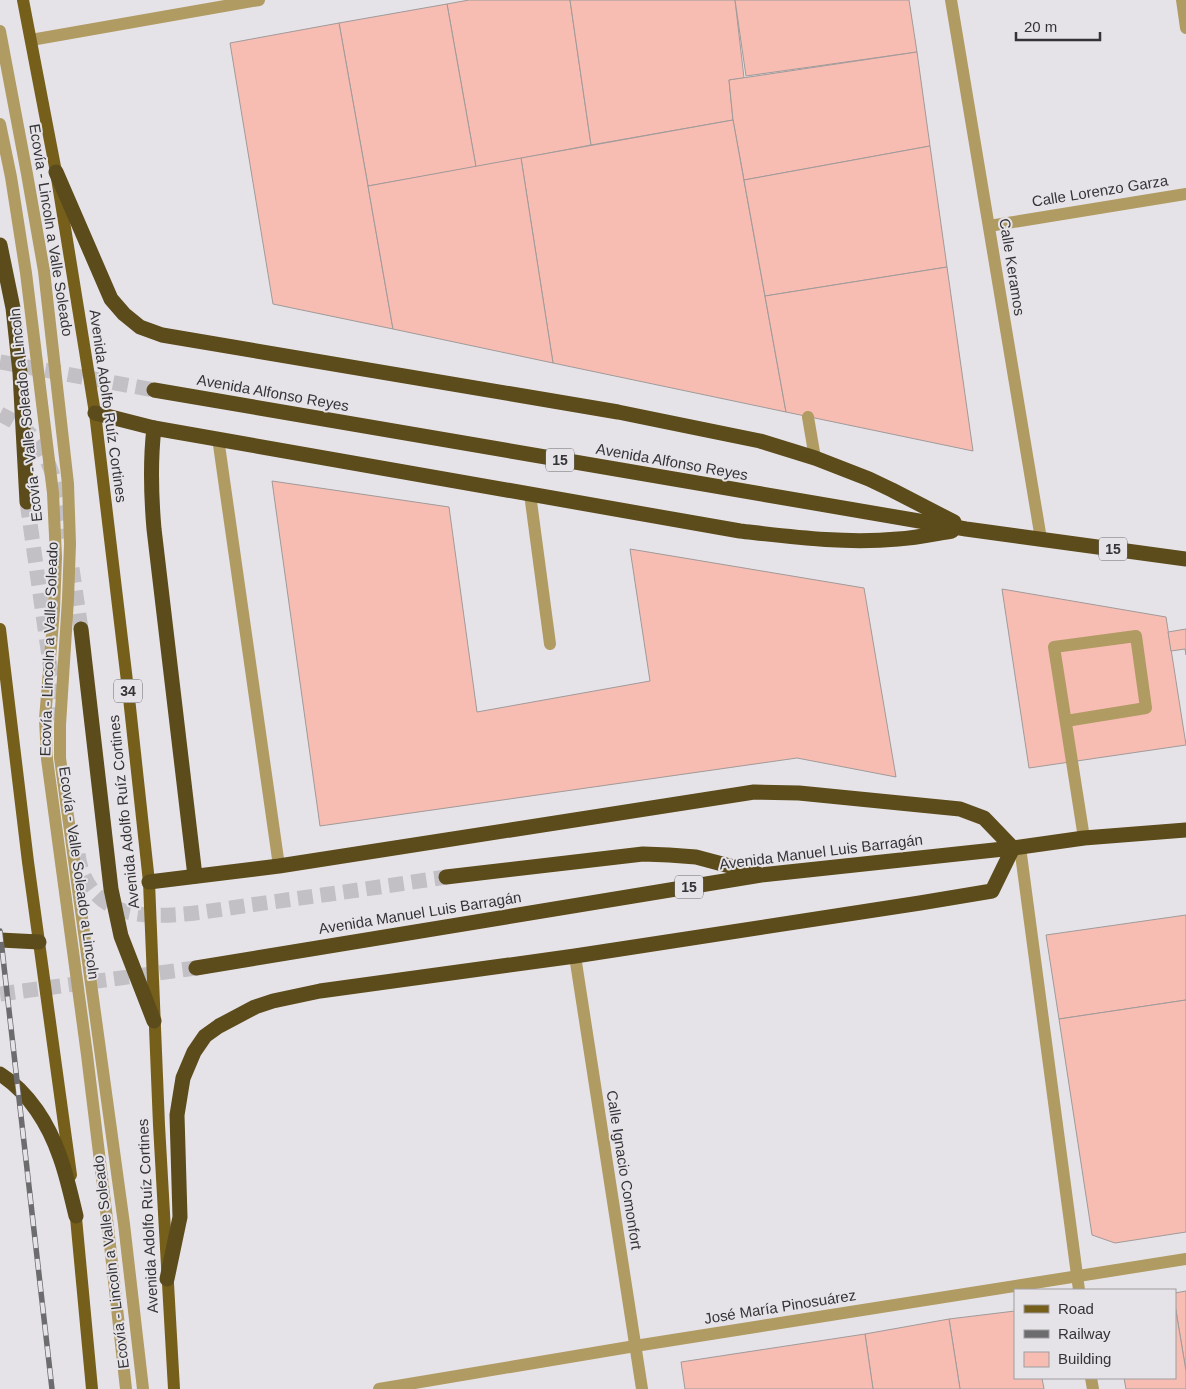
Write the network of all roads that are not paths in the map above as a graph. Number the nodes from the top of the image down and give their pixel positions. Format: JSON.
{"nodes":[{"id":1,"x":23,"y":0,"type":"edge"},
{"id":2,"x":259,"y":0,"type":"edge"},
{"id":3,"x":951,"y":0,"type":"edge"},
{"id":4,"x":1182,"y":0,"type":"edge"},
{"id":5,"x":1186,"y":28,"type":"edge"},
{"id":6,"x":0,"y":31,"type":"edge"},
{"id":7,"x":31,"y":40,"type":"junction"},
{"id":8,"x":0,"y":124,"type":"edge"},
{"id":9,"x":56,"y":172,"type":"junction"},
{"id":10,"x":1186,"y":194,"type":"edge"},
{"id":11,"x":989,"y":226,"type":"junction"},
{"id":12,"x":0,"y":245,"type":"edge"},
{"id":13,"x":154,"y":390,"type":"tunnel mouth"},
{"id":14,"x":95,"y":414,"type":"junction"},
{"id":15,"x":808,"y":417,"type":"dead end"},
{"id":16,"x":154,"y":428,"type":"junction"},
{"id":17,"x":218,"y":438,"type":"junction"},
{"id":18,"x":815,"y":458,"type":"junction"},
{"id":19,"x":530,"y":494,"type":"junction"},
{"id":20,"x":27,"y":502,"type":"tunnel mouth"},
{"id":21,"x":966,"y":529,"type":"junction"},
{"id":22,"x":1041,"y":539,"type":"junction"},
{"id":23,"x":1186,"y":559,"type":"edge"},
{"id":24,"x":81,"y":629,"type":"tunnel mouth"},
{"id":25,"x":0,"y":630,"type":"edge"},
{"id":26,"x":550,"y":644,"type":"dead end"},
{"id":27,"x":1066,"y":721,"type":"junction"},
{"id":28,"x":1186,"y":830,"type":"edge"},
{"id":29,"x":1084,"y":838,"type":"junction"},
{"id":30,"x":1017,"y":847,"type":"junction"},
{"id":31,"x":279,"y":866,"type":"junction"},
{"id":32,"x":761,"y":875,"type":"junction"},
{"id":33,"x":195,"y":876,"type":"junction"},
{"id":34,"x":446,"y":877,"type":"tunnel mouth"},
{"id":35,"x":149,"y":882,"type":"junction"},
{"id":36,"x":0,"y":940,"type":"edge"},
{"id":37,"x":39,"y":942,"type":"junction"},
{"id":38,"x":575,"y":956,"type":"junction"},
{"id":39,"x":196,"y":968,"type":"tunnel mouth"},
{"id":40,"x":154,"y":1021,"type":"junction"},
{"id":41,"x":0,"y":1074,"type":"edge"},
{"id":42,"x":76,"y":1216,"type":"junction"},
{"id":43,"x":1186,"y":1259,"type":"edge"},
{"id":44,"x":1077,"y":1276,"type":"junction"},
{"id":45,"x":167,"y":1279,"type":"junction"},
{"id":46,"x":1079,"y":1289,"type":"edge"},
{"id":47,"x":635,"y":1346,"type":"junction"},
{"id":48,"x":142,"y":1384,"type":"edge"},
{"id":49,"x":126,"y":1385,"type":"edge"},
{"id":50,"x":92,"y":1389,"type":"edge"},
{"id":51,"x":174,"y":1389,"type":"edge"},
{"id":52,"x":379,"y":1389,"type":"edge"},
{"id":53,"x":642,"y":1389,"type":"edge"}],
"edges":[{"from":1,"to":7,"type":"main road","name":"Avenida Adolfo Ruíz Cortines","number":"34"},
{"from":2,"to":7,"type":"street"},
{"from":3,"to":11,"type":"street","name":"Calle Keramos"},
{"from":4,"to":5,"type":"street"},
{"from":6,"to":48,"type":"street","name":"Ecovía - Lincoln a Valle Soleado"},
{"from":7,"to":9,"type":"main road","name":"Avenida Adolfo Ruíz Cortines","number":"34"},
{"from":8,"to":49,"type":"street","name":"Ecovía - Valle Soleado a Lincoln"},
{"from":9,"to":14,"type":"main road","name":"Avenida Adolfo Ruíz Cortines","number":"34"},
{"from":9,"to":18,"type":"highway"},
{"from":10,"to":11,"type":"street","name":"Calle Lorenzo Garza"},
{"from":11,"to":22,"type":"street","name":"Calle Keramos"},
{"from":12,"to":20,"type":"highway"},
{"from":13,"to":21,"type":"highway","name":"Avenida Alfonso Reyes","number":"15"},
{"from":14,"to":16,"type":"highway"},
{"from":14,"to":35,"type":"main road","name":"Avenida Adolfo Ruíz Cortines","number":"34"},
{"from":15,"to":18,"type":"street"},
{"from":16,"to":17,"type":"highway"},
{"from":16,"to":33,"type":"highway"},
{"from":17,"to":19,"type":"highway"},
{"from":17,"to":31,"type":"street"},
{"from":18,"to":21,"type":"highway"},
{"from":19,"to":21,"type":"highway"},
{"from":19,"to":26,"type":"street"},
{"from":21,"to":22,"type":"highway","name":"Avenida Alfonso Reyes","number":"15"},
{"from":22,"to":23,"type":"highway","name":"Avenida Alfonso Reyes","number":"15"},
{"from":24,"to":40,"type":"highway"},
{"from":25,"to":37,"type":"main road"},
{"from":27,"to":27,"type":"street"},
{"from":27,"to":29,"type":"street"},
{"from":28,"to":29,"type":"highway","name":"Avenida Manuel Luis Barragán","number":"15"},
{"from":29,"to":30,"type":"highway","name":"Avenida Manuel Luis Barragán","number":"15"},
{"from":30,"to":31,"type":"highway"},
{"from":30,"to":32,"type":"highway","name":"Avenida Manuel Luis Barragán","number":"15"},
{"from":30,"to":38,"type":"highway"},
{"from":30,"to":44,"type":"street"},
{"from":31,"to":33,"type":"highway"},
{"from":32,"to":34,"type":"highway"},
{"from":32,"to":39,"type":"highway","name":"Avenida Manuel Luis Barragán","number":"15"},
{"from":33,"to":35,"type":"highway"},
{"from":35,"to":40,"type":"main road","name":"Avenida Adolfo Ruíz Cortines","number":"34"},
{"from":36,"to":37,"type":"highway"},
{"from":37,"to":42,"type":"main road"},
{"from":38,"to":45,"type":"highway"},
{"from":38,"to":47,"type":"street","name":"Calle Ignacio Comonfort"},
{"from":40,"to":45,"type":"main road","name":"Avenida Adolfo Ruíz Cortines","number":"34"},
{"from":41,"to":42,"type":"highway"},
{"from":42,"to":50,"type":"main road"},
{"from":43,"to":44,"type":"street","name":"José María Pinosuárez"},
{"from":44,"to":46,"type":"street"},
{"from":44,"to":47,"type":"street","name":"José María Pinosuárez"},
{"from":45,"to":51,"type":"main road","name":"Avenida Adolfo Ruíz Cortines","number":"34"},
{"from":47,"to":52,"type":"street","name":"José María Pinosuárez"},
{"from":47,"to":53,"type":"street","name":"Calle Ignacio Comonfort"}]}
